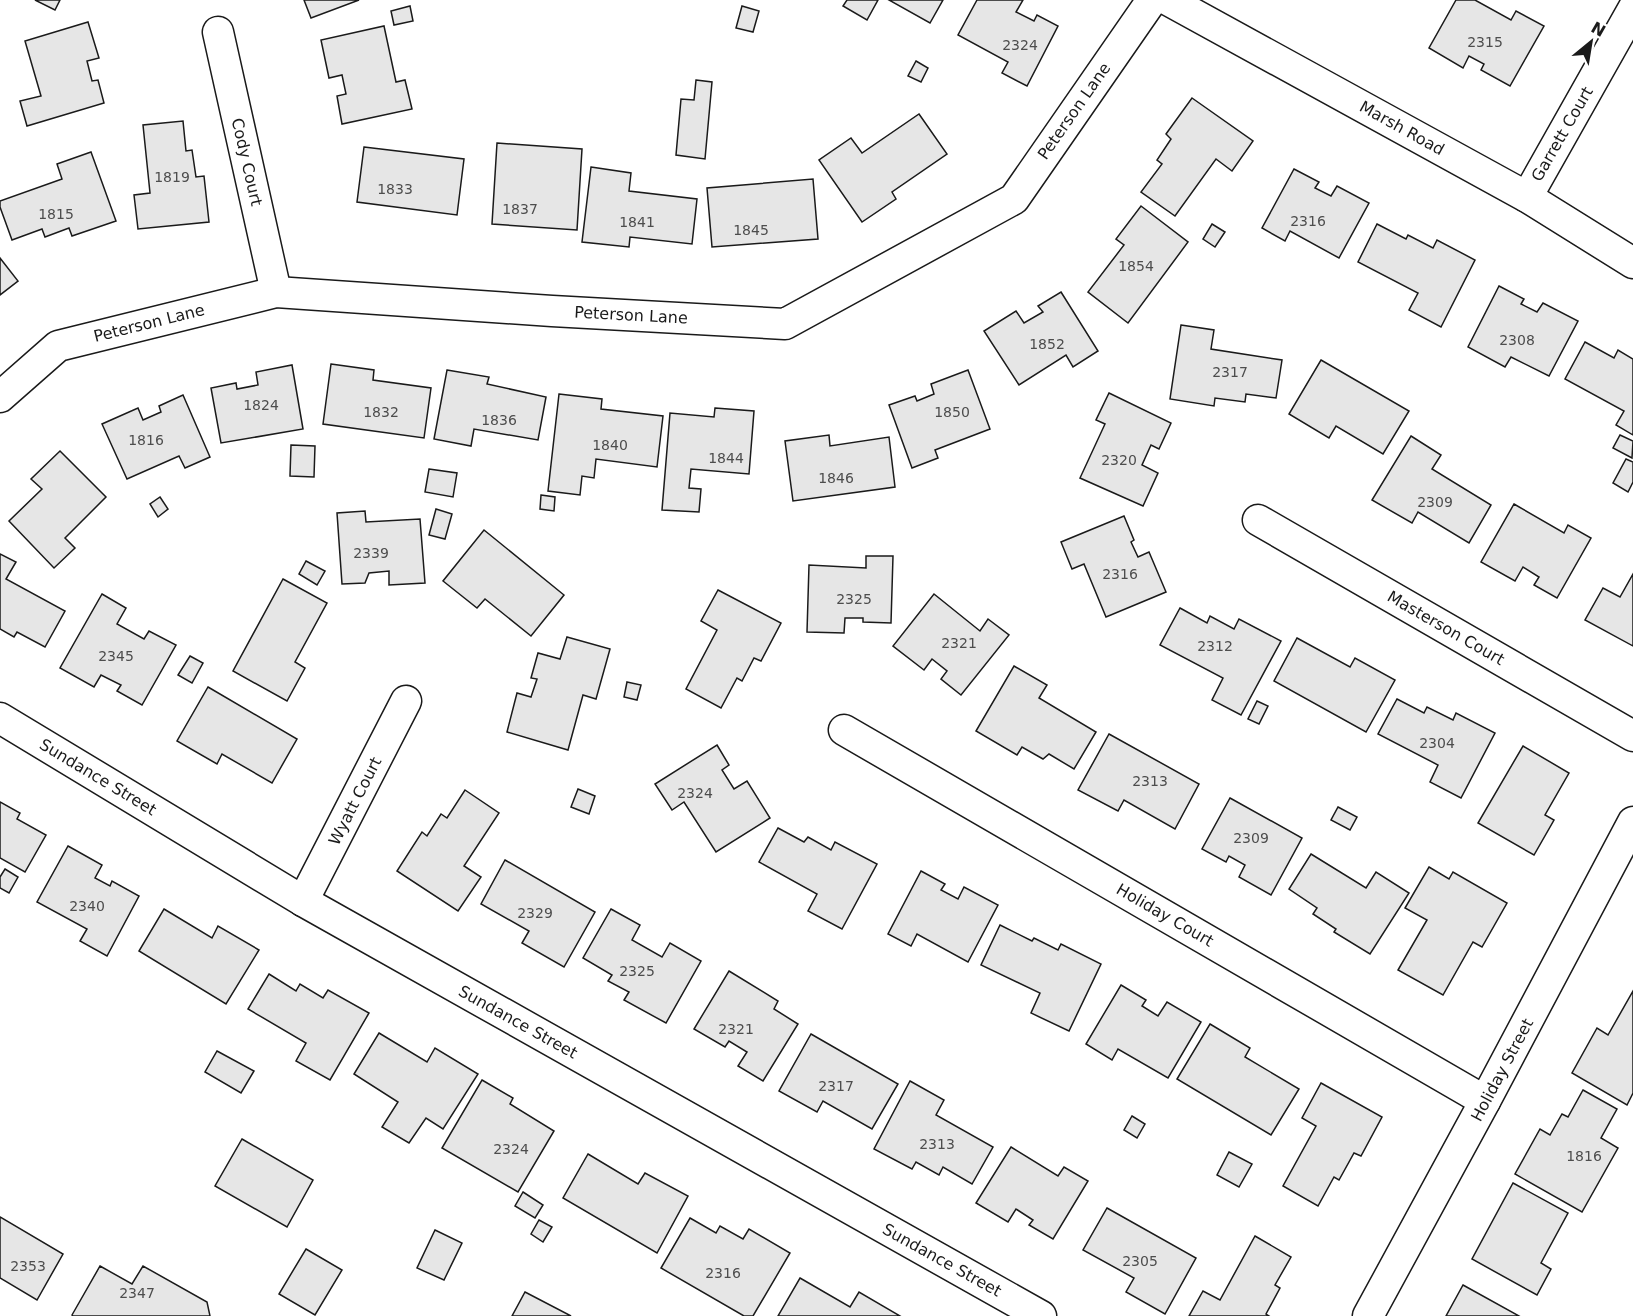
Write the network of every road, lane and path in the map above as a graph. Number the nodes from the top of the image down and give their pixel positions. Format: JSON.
{"nodes":[{"id":1,"x":1152,"y":0,"type":"edge"},
{"id":2,"x":1168,"y":0,"type":"edge"},
{"id":3,"x":1633,"y":9,"type":"edge"},
{"id":4,"x":218,"y":32,"type":"dead end"},
{"id":5,"x":1527,"y":196,"type":"junction"},
{"id":6,"x":1633,"y":263,"type":"edge"},
{"id":7,"x":276,"y":292,"type":"junction"},
{"id":8,"x":0,"y":397,"type":"edge"},
{"id":9,"x":1258,"y":520,"type":"dead end"},
{"id":10,"x":406,"y":700,"type":"dead end"},
{"id":11,"x":0,"y":718,"type":"edge"},
{"id":12,"x":844,"y":730,"type":"dead end"},
{"id":13,"x":1633,"y":736,"type":"edge"},
{"id":14,"x":1633,"y":822,"type":"edge"},
{"id":15,"x":303,"y":901,"type":"junction"},
{"id":16,"x":1485,"y":1101,"type":"junction"},
{"id":17,"x":1041,"y":1316,"type":"edge"},
{"id":18,"x":1368,"y":1316,"type":"edge"}],
"edges":[{"from":1,"to":7,"type":"street","name":"Peterson Lane"},
{"from":2,"to":5,"type":"street","name":"Marsh Road"},
{"from":3,"to":5,"type":"street","name":"Garrett Court"},
{"from":4,"to":7,"type":"street","name":"Cody Court"},
{"from":5,"to":6,"type":"street","name":"Marsh Road"},
{"from":7,"to":8,"type":"street","name":"Peterson Lane"},
{"from":9,"to":13,"type":"street","name":"Masterson Court"},
{"from":10,"to":15,"type":"street","name":"Wyatt Court"},
{"from":11,"to":15,"type":"street","name":"Sundance Street"},
{"from":12,"to":16,"type":"street","name":"Holiday Court"},
{"from":14,"to":16,"type":"street","name":"Holiday Street"},
{"from":15,"to":17,"type":"street","name":"Sundance Street"},
{"from":16,"to":18,"type":"street","name":"Holiday Street"}]}
